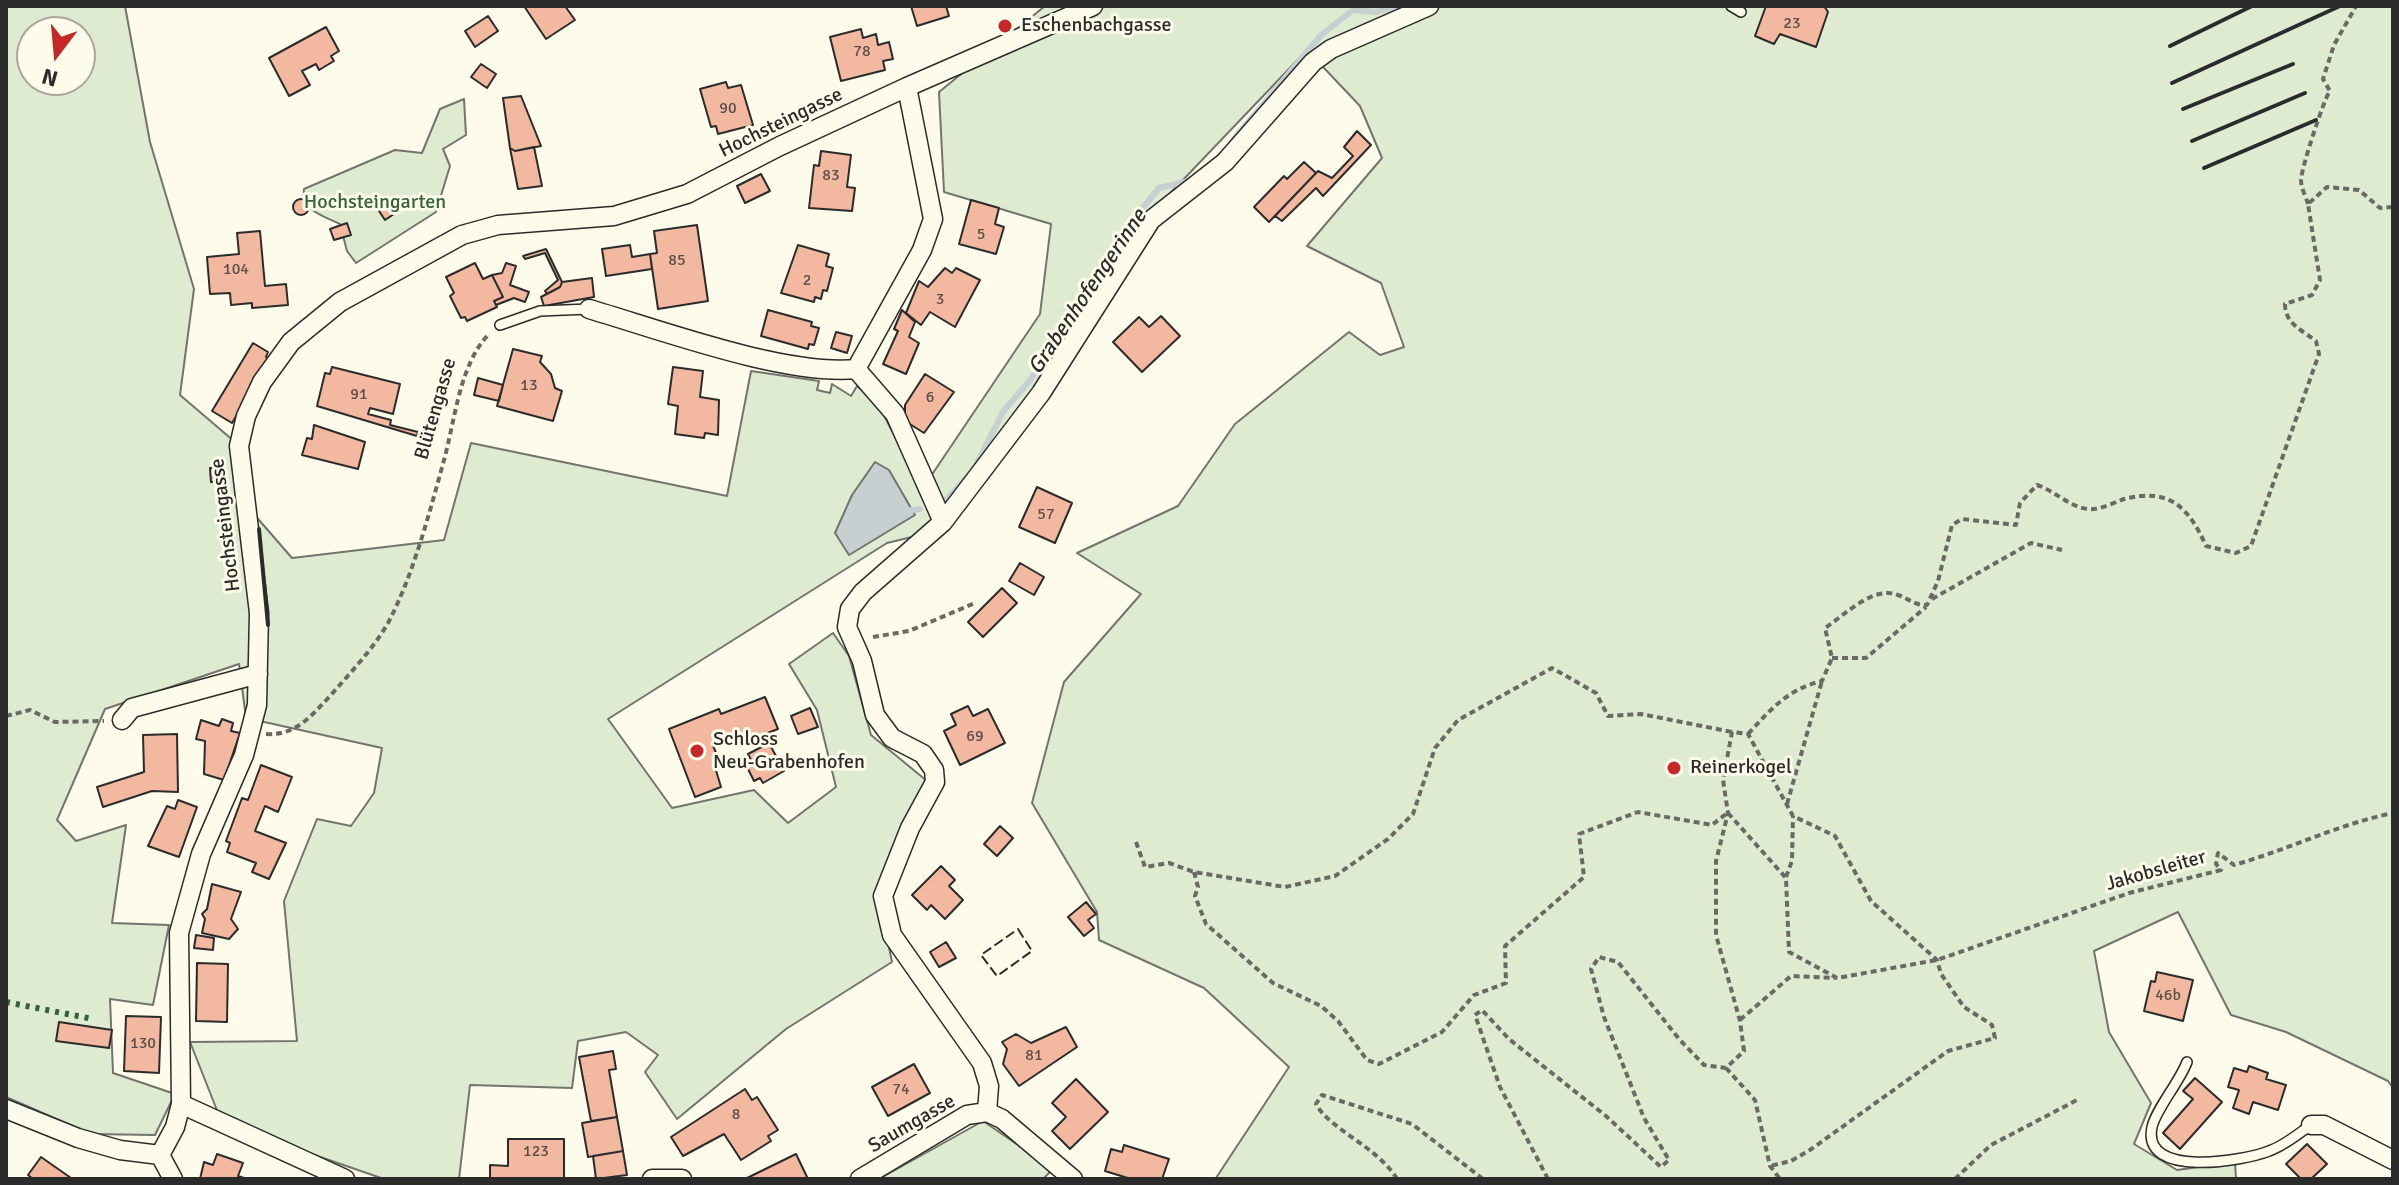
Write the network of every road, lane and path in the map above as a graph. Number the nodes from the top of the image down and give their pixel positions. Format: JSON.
{"nodes":[{"id":1,"x":1093,"y":6,"type":"edge"},
{"id":2,"x":1429,"y":6,"type":"edge"},
{"id":3,"x":1731,"y":6,"type":"edge"},
{"id":4,"x":2356,"y":6,"type":"edge"},
{"id":5,"x":1741,"y":12,"type":"dead end"},
{"id":6,"x":907,"y":87,"type":"junction"},
{"id":7,"x":2308,"y":204,"type":"junction"},
{"id":8,"x":2393,"y":207,"type":"edge"},
{"id":9,"x":589,"y":309,"type":"joint"},
{"id":10,"x":500,"y":325,"type":"joint"},
{"id":11,"x":856,"y":369,"type":"junction"},
{"id":12,"x":943,"y":522,"type":"junction"},
{"id":13,"x":2062,"y":550,"type":"dead end"},
{"id":14,"x":1929,"y":602,"type":"junction"},
{"id":15,"x":975,"y":603,"type":"dead end"},
{"id":16,"x":851,"y":635,"type":"junction"},
{"id":17,"x":1832,"y":658,"type":"junction"},
{"id":18,"x":258,"y":674,"type":"junction"},
{"id":19,"x":1822,"y":681,"type":"junction"},
{"id":20,"x":6,"y":716,"type":"edge"},
{"id":21,"x":122,"y":720,"type":"joint"},
{"id":22,"x":1732,"y":732,"type":"junction"},
{"id":23,"x":251,"y":733,"type":"junction"},
{"id":24,"x":1748,"y":734,"type":"junction"},
{"id":25,"x":1787,"y":804,"type":"junction"},
{"id":26,"x":1728,"y":813,"type":"junction"},
{"id":27,"x":2393,"y":813,"type":"edge"},
{"id":28,"x":1793,"y":816,"type":"junction"},
{"id":29,"x":1136,"y":842,"type":"dead end"},
{"id":30,"x":1194,"y":872,"type":"junction"},
{"id":31,"x":1786,"y":878,"type":"junction"},
{"id":32,"x":1937,"y":960,"type":"junction"},
{"id":33,"x":1837,"y":978,"type":"junction"},
{"id":34,"x":1740,"y":1021,"type":"junction"},
{"id":35,"x":2187,"y":1062,"type":"dead end"},
{"id":36,"x":1726,"y":1068,"type":"junction"},
{"id":37,"x":2077,"y":1100,"type":"dead end"},
{"id":38,"x":181,"y":1104,"type":"junction"},
{"id":39,"x":6,"y":1109,"type":"edge"},
{"id":40,"x":987,"y":1112,"type":"junction"},
{"id":41,"x":2311,"y":1125,"type":"joint"},
{"id":42,"x":160,"y":1155,"type":"junction"},
{"id":43,"x":2393,"y":1160,"type":"edge"},
{"id":44,"x":1770,"y":1166,"type":"junction"},
{"id":45,"x":173,"y":1179,"type":"edge"},
{"id":46,"x":345,"y":1179,"type":"edge"},
{"id":47,"x":652,"y":1179,"type":"edge"},
{"id":48,"x":682,"y":1179,"type":"edge"},
{"id":49,"x":860,"y":1179,"type":"edge"},
{"id":50,"x":1073,"y":1179,"type":"edge"},
{"id":51,"x":1397,"y":1179,"type":"edge"},
{"id":52,"x":1483,"y":1179,"type":"edge"},
{"id":53,"x":1548,"y":1179,"type":"edge"},
{"id":54,"x":1780,"y":1179,"type":"edge"},
{"id":55,"x":1955,"y":1179,"type":"edge"}],
"edges":[{"from":1,"to":6,"type":"street","name":"Hochsteingasse"},
{"from":2,"to":12,"type":"street"},
{"from":3,"to":5,"type":"lane"},
{"from":4,"to":7,"type":"path"},
{"from":6,"to":11,"type":"street"},
{"from":6,"to":18,"type":"street","name":"Hochsteingasse"},
{"from":7,"to":8,"type":"path"},
{"from":7,"to":14,"type":"path"},
{"from":9,"to":10,"type":"lane"},
{"from":9,"to":11,"type":"street"},
{"from":10,"to":23,"type":"path","name":"Blütengasse"},
{"from":11,"to":12,"type":"street"},
{"from":12,"to":16,"type":"street"},
{"from":13,"to":14,"type":"path"},
{"from":14,"to":17,"type":"path"},
{"from":14,"to":17,"type":"path"},
{"from":15,"to":16,"type":"path"},
{"from":16,"to":40,"type":"street"},
{"from":17,"to":19,"type":"path"},
{"from":18,"to":21,"type":"street"},
{"from":18,"to":23,"type":"street","name":"Hochsteingasse"},
{"from":19,"to":24,"type":"path"},
{"from":19,"to":25,"type":"path"},
{"from":20,"to":21,"type":"path"},
{"from":22,"to":24,"type":"path"},
{"from":22,"to":26,"type":"path"},
{"from":22,"to":30,"type":"path"},
{"from":23,"to":38,"type":"street","name":"Hochsteingasse"},
{"from":24,"to":25,"type":"path"},
{"from":25,"to":28,"type":"path"},
{"from":26,"to":30,"type":"path"},
{"from":26,"to":31,"type":"path"},
{"from":26,"to":34,"type":"path"},
{"from":27,"to":32,"type":"path","name":"Jakobsleiter"},
{"from":28,"to":31,"type":"path"},
{"from":28,"to":32,"type":"path"},
{"from":29,"to":30,"type":"path"},
{"from":31,"to":33,"type":"path"},
{"from":32,"to":33,"type":"path"},
{"from":32,"to":44,"type":"path"},
{"from":33,"to":34,"type":"path"},
{"from":34,"to":36,"type":"path"},
{"from":35,"to":41,"type":"lane"},
{"from":36,"to":44,"type":"path"},
{"from":36,"to":53,"type":"path"},
{"from":37,"to":55,"type":"path"},
{"from":38,"to":42,"type":"street","name":"Hochsteingasse"},
{"from":38,"to":46,"type":"street"},
{"from":39,"to":42,"type":"street"},
{"from":40,"to":49,"type":"street","name":"Saumgasse"},
{"from":40,"to":50,"type":"street"},
{"from":41,"to":43,"type":"street"},
{"from":42,"to":45,"type":"street"},
{"from":44,"to":54,"type":"path"},
{"from":47,"to":48,"type":"street"},
{"from":51,"to":52,"type":"path"}]}
